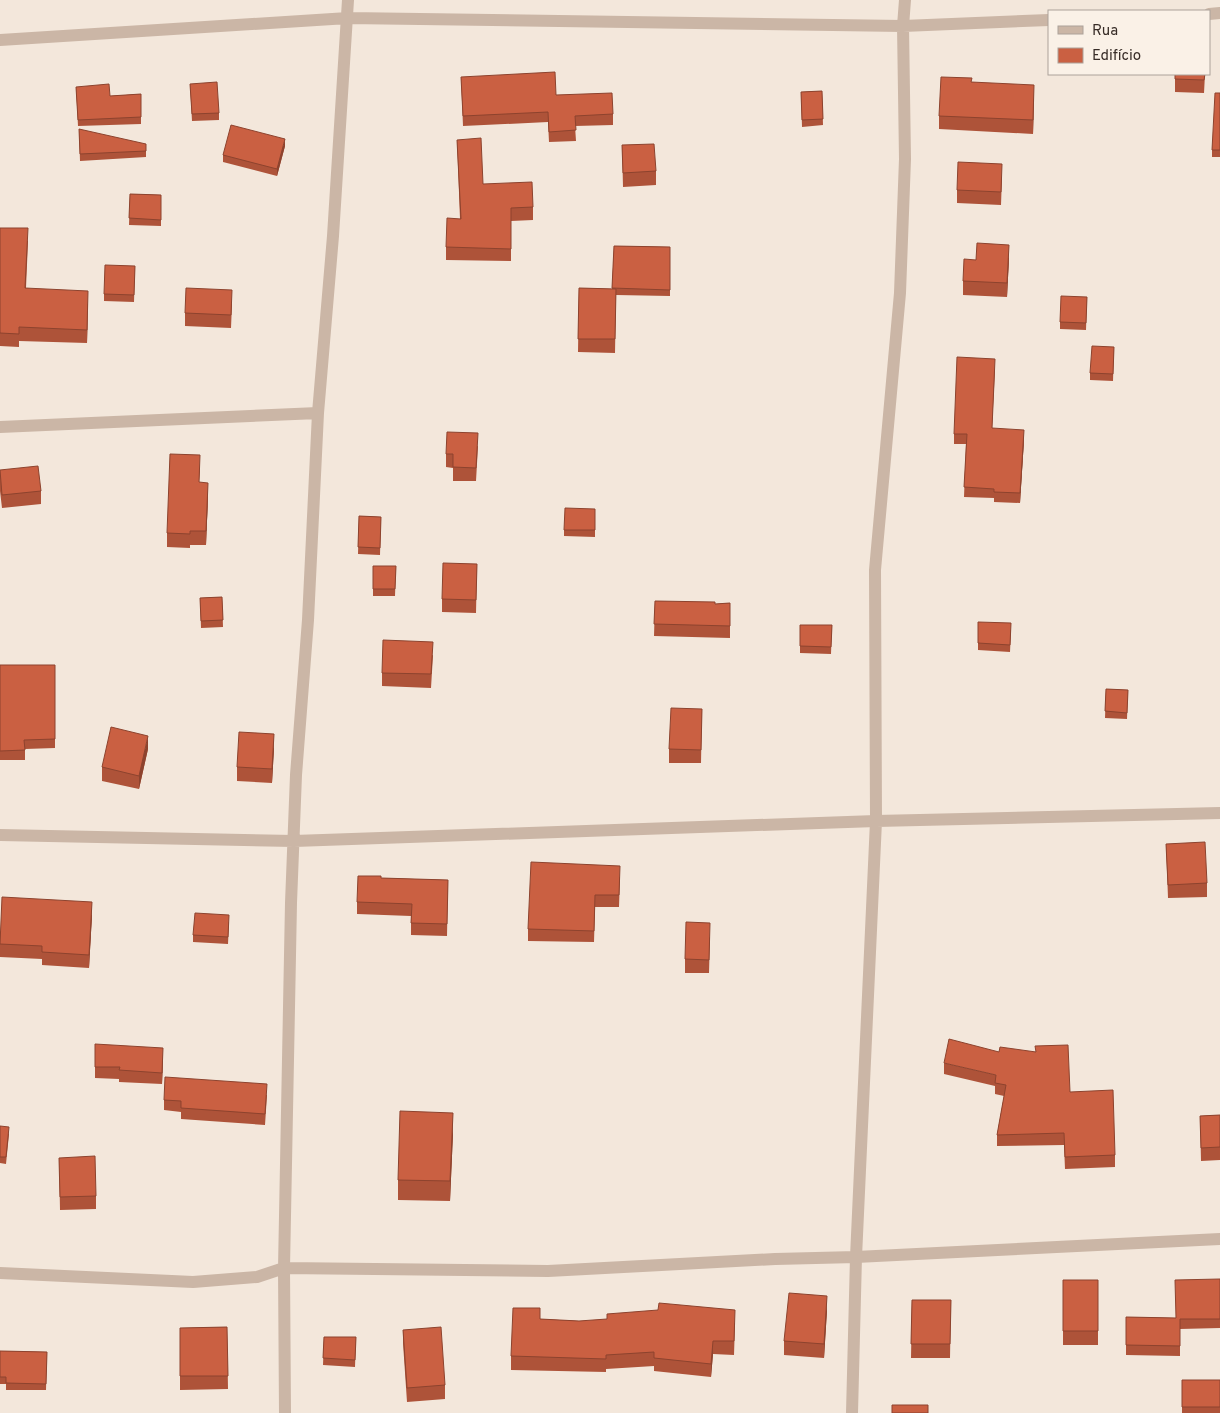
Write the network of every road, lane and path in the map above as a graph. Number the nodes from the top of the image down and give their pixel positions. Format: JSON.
{"nodes":[{"id":1,"x":348,"y":0,"type":"edge"},
{"id":2,"x":905,"y":0,"type":"edge"},
{"id":3,"x":348,"y":18,"type":"junction"},
{"id":4,"x":1048,"y":20,"type":"edge"},
{"id":5,"x":904,"y":26,"type":"junction"},
{"id":6,"x":0,"y":40,"type":"edge"},
{"id":7,"x":318,"y":413,"type":"junction"},
{"id":8,"x":0,"y":427,"type":"edge"},
{"id":9,"x":1220,"y":813,"type":"edge"},
{"id":10,"x":876,"y":821,"type":"junction"},
{"id":11,"x":0,"y":835,"type":"edge"},
{"id":12,"x":294,"y":841,"type":"junction"},
{"id":13,"x":1220,"y":1240,"type":"edge"},
{"id":14,"x":856,"y":1257,"type":"junction"},
{"id":15,"x":284,"y":1268,"type":"junction"},
{"id":16,"x":0,"y":1273,"type":"edge"},
{"id":17,"x":285,"y":1413,"type":"edge"},
{"id":18,"x":852,"y":1413,"type":"edge"}],
"edges":[{"from":1,"to":3,"type":"street"},
{"from":2,"to":5,"type":"street"},
{"from":3,"to":5,"type":"street"},
{"from":3,"to":6,"type":"street"},
{"from":3,"to":7,"type":"street"},
{"from":4,"to":5,"type":"street"},
{"from":5,"to":10,"type":"street"},
{"from":7,"to":8,"type":"street"},
{"from":7,"to":12,"type":"street"},
{"from":9,"to":10,"type":"street"},
{"from":10,"to":12,"type":"street"},
{"from":10,"to":14,"type":"street"},
{"from":11,"to":12,"type":"street"},
{"from":12,"to":15,"type":"street"},
{"from":13,"to":14,"type":"street"},
{"from":14,"to":15,"type":"street"},
{"from":14,"to":18,"type":"street"},
{"from":15,"to":16,"type":"street"},
{"from":15,"to":17,"type":"street"}]}
